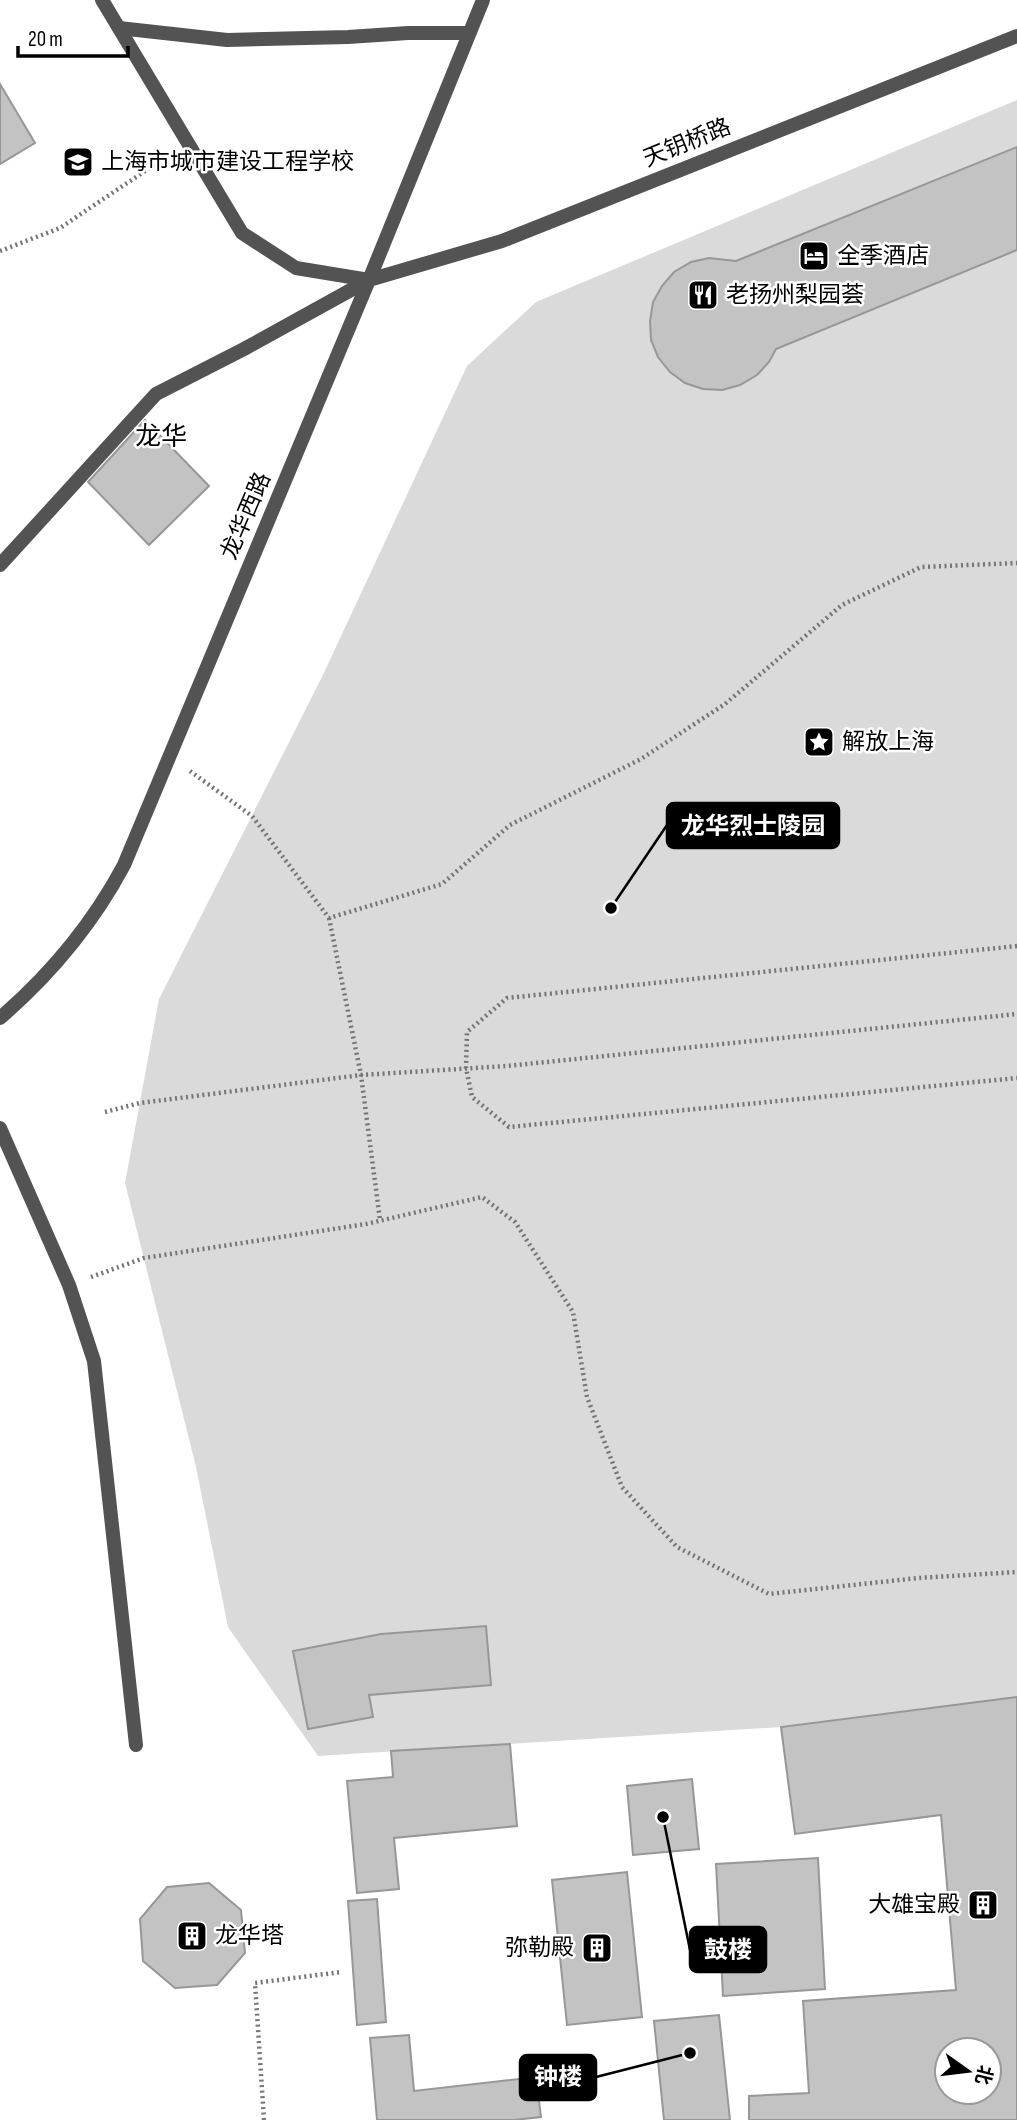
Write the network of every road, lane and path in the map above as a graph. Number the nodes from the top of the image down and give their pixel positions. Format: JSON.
{"nodes":[{"id":1,"x":102,"y":0,"type":"edge"},
{"id":2,"x":482,"y":0,"type":"edge"},
{"id":3,"x":119,"y":28,"type":"junction"},
{"id":4,"x":469,"y":33,"type":"junction"},
{"id":5,"x":1017,"y":36,"type":"edge"},
{"id":6,"x":187,"y":144,"type":"junction"},
{"id":7,"x":0,"y":251,"type":"edge"},
{"id":8,"x":369,"y":280,"type":"junction"},
{"id":9,"x":1017,"y":563,"type":"edge"},
{"id":10,"x":0,"y":565,"type":"edge"},
{"id":11,"x":170,"y":756,"type":"junction"},
{"id":12,"x":329,"y":918,"type":"junction"},
{"id":13,"x":1017,"y":946,"type":"edge"},
{"id":14,"x":1017,"y":1014,"type":"edge"},
{"id":15,"x":0,"y":1018,"type":"edge"},
{"id":16,"x":467,"y":1068,"type":"junction"},
{"id":17,"x":361,"y":1075,"type":"junction"},
{"id":18,"x":1017,"y":1078,"type":"edge"},
{"id":19,"x":105,"y":1112,"type":"dead end"},
{"id":20,"x":0,"y":1128,"type":"edge"},
{"id":21,"x":380,"y":1221,"type":"junction"},
{"id":22,"x":69,"y":1285,"type":"junction"},
{"id":23,"x":1017,"y":1572,"type":"edge"},
{"id":24,"x":136,"y":1745,"type":"dead end"},
{"id":25,"x":341,"y":1972,"type":"dead end"},
{"id":26,"x":264,"y":2120,"type":"edge"}],
"edges":[{"from":1,"to":3,"type":"street"},
{"from":2,"to":4,"type":"street","name":"龙华西路"},
{"from":3,"to":4,"type":"street"},
{"from":3,"to":6,"type":"street"},
{"from":4,"to":8,"type":"street","name":"龙华西路"},
{"from":5,"to":8,"type":"street","name":"天钥桥路"},
{"from":6,"to":7,"type":"path"},
{"from":6,"to":8,"type":"street"},
{"from":8,"to":10,"type":"street"},
{"from":8,"to":11,"type":"street","name":"龙华西路"},
{"from":9,"to":12,"type":"path"},
{"from":11,"to":12,"type":"path"},
{"from":11,"to":15,"type":"street","name":"龙华西路"},
{"from":12,"to":17,"type":"path"},
{"from":13,"to":16,"type":"path"},
{"from":14,"to":16,"type":"path"},
{"from":16,"to":17,"type":"path"},
{"from":16,"to":18,"type":"path"},
{"from":17,"to":19,"type":"path"},
{"from":17,"to":21,"type":"path"},
{"from":20,"to":22,"type":"street"},
{"from":21,"to":22,"type":"path"},
{"from":21,"to":23,"type":"path"},
{"from":22,"to":24,"type":"street"},
{"from":25,"to":26,"type":"path"}]}
